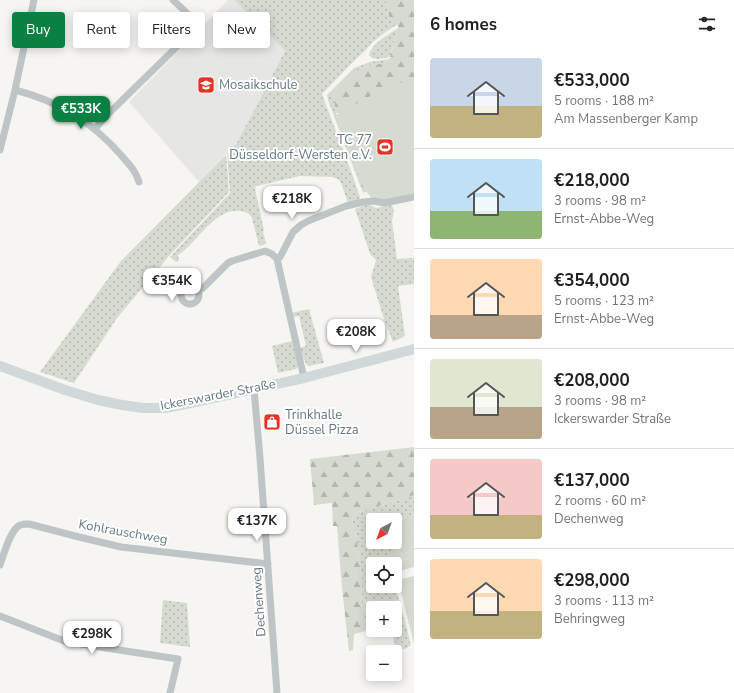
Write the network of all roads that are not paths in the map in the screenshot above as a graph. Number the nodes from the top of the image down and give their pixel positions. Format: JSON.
{"nodes":[{"id":1,"x":34,"y":0,"type":"edge"},
{"id":2,"x":173,"y":0,"type":"edge"},
{"id":3,"x":15,"y":90,"type":"junction"},
{"id":4,"x":95,"y":129,"type":"junction"},
{"id":5,"x":0,"y":150,"type":"edge"},
{"id":6,"x":139,"y":182,"type":"dead end"},
{"id":7,"x":414,"y":197,"type":"edge"},
{"id":8,"x":277,"y":259,"type":"junction"},
{"id":9,"x":198,"y":291,"type":"dead end"},
{"id":10,"x":414,"y":349,"type":"edge"},
{"id":11,"x":0,"y":366,"type":"edge"},
{"id":12,"x":304,"y":378,"type":"junction"},
{"id":13,"x":254,"y":389,"type":"junction"},
{"id":14,"x":268,"y":564,"type":"junction"},
{"id":15,"x":0,"y":565,"type":"edge"},
{"id":16,"x":0,"y":616,"type":"edge"},
{"id":17,"x":170,"y":693,"type":"edge"},
{"id":18,"x":277,"y":693,"type":"edge"}],
"edges":[{"from":1,"to":3,"type":"street"},
{"from":2,"to":4,"type":"street"},
{"from":3,"to":4,"type":"street"},
{"from":3,"to":5,"type":"street"},
{"from":4,"to":6,"type":"street"},
{"from":7,"to":8,"type":"street"},
{"from":8,"to":9,"type":"street"},
{"from":8,"to":12,"type":"street"},
{"from":10,"to":12,"type":"main road","name":"Ickerswarder Straße"},
{"from":11,"to":13,"type":"main road","name":"Ickerswarder Straße"},
{"from":12,"to":13,"type":"main road","name":"Ickerswarder Straße"},
{"from":13,"to":14,"type":"street","name":"Dechenweg"},
{"from":14,"to":15,"type":"street","name":"Kohlrauschweg"},
{"from":14,"to":18,"type":"street","name":"Dechenweg"},
{"from":16,"to":17,"type":"street"}]}
